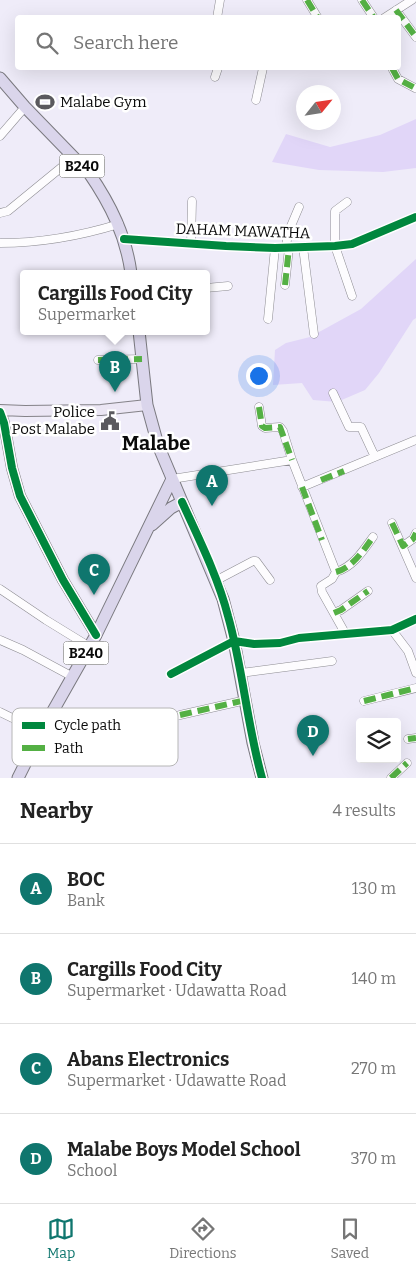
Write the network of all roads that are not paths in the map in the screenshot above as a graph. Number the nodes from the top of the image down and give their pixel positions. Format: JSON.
{"nodes":[{"id":1,"x":220,"y":0,"type":"edge"},
{"id":2,"x":307,"y":0,"type":"edge"},
{"id":3,"x":362,"y":0,"type":"edge"},
{"id":4,"x":412,"y":0,"type":"edge"},
{"id":5,"x":396,"y":10,"type":"junction"},
{"id":6,"x":218,"y":15,"type":"edge"},
{"id":7,"x":316,"y":15,"type":"edge"},
{"id":8,"x":372,"y":15,"type":"edge"},
{"id":9,"x":388,"y":15,"type":"edge"},
{"id":10,"x":400,"y":15,"type":"edge"},
{"id":11,"x":401,"y":17,"type":"edge"},
{"id":12,"x":416,"y":37,"type":"edge"},
{"id":13,"x":217,"y":70,"type":"edge"},
{"id":14,"x":263,"y":70,"type":"edge"},
{"id":15,"x":393,"y":70,"type":"edge"},
{"id":16,"x":215,"y":77,"type":"dead end"},
{"id":17,"x":0,"y":78,"type":"edge"},
{"id":18,"x":416,"y":88,"type":"edge"},
{"id":19,"x":4,"y":89,"type":"edge"},
{"id":20,"x":256,"y":100,"type":"dead end"},
{"id":21,"x":24,"y":107,"type":"junction"},
{"id":22,"x":0,"y":136,"type":"edge"},
{"id":23,"x":74,"y":157,"type":"junction"},
{"id":24,"x":192,"y":201,"type":"dead end"},
{"id":25,"x":347,"y":202,"type":"dead end"},
{"id":26,"x":299,"y":207,"type":"dead end"},
{"id":27,"x":0,"y":213,"type":"edge"},
{"id":28,"x":416,"y":217,"type":"edge"},
{"id":29,"x":119,"y":224,"type":"junction"},
{"id":30,"x":124,"y":239,"type":"junction"},
{"id":31,"x":0,"y":243,"type":"edge"},
{"id":32,"x":191,"y":244,"type":"junction"},
{"id":33,"x":335,"y":246,"type":"junction"},
{"id":34,"x":288,"y":247,"type":"junction"},
{"id":35,"x":275,"y":248,"type":"junction"},
{"id":36,"x":303,"y":248,"type":"junction"},
{"id":37,"x":130,"y":270,"type":"edge"},
{"id":38,"x":285,"y":285,"type":"dead end"},
{"id":39,"x":228,"y":286,"type":"dead end"},
{"id":40,"x":210,"y":288,"type":"edge"},
{"id":41,"x":352,"y":296,"type":"dead end"},
{"id":42,"x":268,"y":319,"type":"dead end"},
{"id":43,"x":314,"y":334,"type":"dead end"},
{"id":44,"x":139,"y":335,"type":"edge"},
{"id":45,"x":142,"y":359,"type":"junction"},
{"id":46,"x":98,"y":360,"type":"dead end"},
{"id":47,"x":333,"y":393,"type":"dead end"},
{"id":48,"x":147,"y":405,"type":"junction"},
{"id":49,"x":259,"y":407,"type":"dead end"},
{"id":50,"x":0,"y":411,"type":"edge"},
{"id":51,"x":416,"y":440,"type":"edge"},
{"id":52,"x":375,"y":457,"type":"junction"},
{"id":53,"x":292,"y":460,"type":"junction"},
{"id":54,"x":172,"y":479,"type":"junction"},
{"id":55,"x":302,"y":487,"type":"junction"},
{"id":56,"x":182,"y":502,"type":"junction"},
{"id":57,"x":392,"y":522,"type":"dead end"},
{"id":58,"x":150,"y":526,"type":"junction"},
{"id":59,"x":416,"y":533,"type":"edge"},
{"id":60,"x":373,"y":538,"type":"dead end"},
{"id":61,"x":403,"y":546,"type":"junction"},
{"id":62,"x":336,"y":572,"type":"junction"},
{"id":63,"x":416,"y":578,"type":"edge"},
{"id":64,"x":217,"y":580,"type":"junction"},
{"id":65,"x":270,"y":580,"type":"dead end"},
{"id":66,"x":0,"y":588,"type":"edge"},
{"id":67,"x":368,"y":591,"type":"dead end"},
{"id":68,"x":334,"y":612,"type":"junction"},
{"id":69,"x":416,"y":619,"type":"edge"},
{"id":70,"x":392,"y":630,"type":"junction"},
{"id":71,"x":345,"y":633,"type":"junction"},
{"id":72,"x":96,"y":635,"type":"junction"},
{"id":73,"x":0,"y":640,"type":"edge"},
{"id":74,"x":234,"y":641,"type":"junction"},
{"id":75,"x":90,"y":647,"type":"junction"},
{"id":76,"x":332,"y":661,"type":"dead end"},
{"id":77,"x":241,"y":673,"type":"junction"},
{"id":78,"x":416,"y":673,"type":"edge"},
{"id":79,"x":171,"y":674,"type":"dead end"},
{"id":80,"x":73,"y":677,"type":"junction"},
{"id":81,"x":416,"y":688,"type":"edge"},
{"id":82,"x":246,"y":700,"type":"junction"},
{"id":83,"x":364,"y":701,"type":"dead end"},
{"id":84,"x":55,"y":708,"type":"edge"},
{"id":85,"x":0,"y":712,"type":"edge"},
{"id":86,"x":180,"y":715,"type":"dead end"},
{"id":87,"x":12,"y":718,"type":"edge"},
{"id":88,"x":408,"y":763,"type":"dead end"},
{"id":89,"x":24,"y":766,"type":"edge"},
{"id":90,"x":18,"y":778,"type":"edge"},
{"id":91,"x":262,"y":778,"type":"edge"},
{"id":92,"x":391,"y":778,"type":"edge"}],
"edges":[{"from":1,"to":6,"type":"street"},
{"from":2,"to":7,"type":"street"},
{"from":3,"to":8,"type":"street"},
{"from":4,"to":5,"type":"street"},
{"from":5,"to":9,"type":"street"},
{"from":5,"to":10,"type":"street"},
{"from":11,"to":12,"type":"street"},
{"from":13,"to":16,"type":"street"},
{"from":14,"to":20,"type":"street"},
{"from":15,"to":18,"type":"street"},
{"from":17,"to":19,"type":"main road","number":"B240"},
{"from":19,"to":21,"type":"main road","number":"B240"},
{"from":21,"to":22,"type":"street"},
{"from":21,"to":23,"type":"main road","number":"B240"},
{"from":23,"to":27,"type":"street"},
{"from":23,"to":29,"type":"main road","number":"B240"},
{"from":24,"to":32,"type":"street"},
{"from":25,"to":33,"type":"street"},
{"from":26,"to":34,"type":"street"},
{"from":28,"to":33,"type":"street","name":"DAHAM MAWATHA"},
{"from":29,"to":30,"type":"main road","number":"B240"},
{"from":29,"to":31,"type":"street"},
{"from":30,"to":32,"type":"street","name":"DAHAM MAWATHA"},
{"from":30,"to":37,"type":"main road","number":"B240"},
{"from":32,"to":35,"type":"street","name":"DAHAM MAWATHA"},
{"from":33,"to":36,"type":"street","name":"DAHAM MAWATHA"},
{"from":33,"to":41,"type":"street"},
{"from":34,"to":35,"type":"street","name":"DAHAM MAWATHA"},
{"from":34,"to":36,"type":"street","name":"DAHAM MAWATHA"},
{"from":34,"to":38,"type":"street"},
{"from":35,"to":42,"type":"street"},
{"from":36,"to":43,"type":"street"},
{"from":39,"to":40,"type":"street"},
{"from":44,"to":45,"type":"main road"},
{"from":45,"to":46,"type":"street"},
{"from":45,"to":48,"type":"main road"},
{"from":47,"to":52,"type":"street"},
{"from":48,"to":50,"type":"street"},
{"from":48,"to":54,"type":"main road"},
{"from":49,"to":53,"type":"street"},
{"from":50,"to":72,"type":"street"},
{"from":51,"to":52,"type":"street"},
{"from":52,"to":55,"type":"street"},
{"from":53,"to":54,"type":"street"},
{"from":53,"to":55,"type":"street"},
{"from":54,"to":56,"type":"main road"},
{"from":54,"to":58,"type":"main road","number":"B240"},
{"from":55,"to":62,"type":"street"},
{"from":56,"to":58,"type":"main road","number":"B240"},
{"from":56,"to":64,"type":"main road"},
{"from":57,"to":61,"type":"street"},
{"from":58,"to":72,"type":"main road","number":"B240"},
{"from":59,"to":61,"type":"street"},
{"from":60,"to":62,"type":"street"},
{"from":61,"to":63,"type":"street"},
{"from":62,"to":68,"type":"street"},
{"from":64,"to":65,"type":"street"},
{"from":64,"to":74,"type":"main road"},
{"from":66,"to":75,"type":"street"},
{"from":67,"to":68,"type":"street"},
{"from":68,"to":71,"type":"street"},
{"from":69,"to":70,"type":"street"},
{"from":70,"to":71,"type":"street"},
{"from":70,"to":78,"type":"street"},
{"from":71,"to":74,"type":"street"},
{"from":72,"to":75,"type":"main road","number":"B240"},
{"from":73,"to":80,"type":"street"},
{"from":74,"to":77,"type":"main road"},
{"from":74,"to":79,"type":"street"},
{"from":75,"to":80,"type":"main road","number":"B240"},
{"from":76,"to":77,"type":"street"},
{"from":77,"to":82,"type":"main road"},
{"from":80,"to":84,"type":"main road","number":"B240"},
{"from":81,"to":83,"type":"street"},
{"from":82,"to":86,"type":"street"},
{"from":82,"to":91,"type":"main road"},
{"from":85,"to":87,"type":"street"},
{"from":88,"to":92,"type":"street"},
{"from":89,"to":90,"type":"main road","number":"B240"}]}
